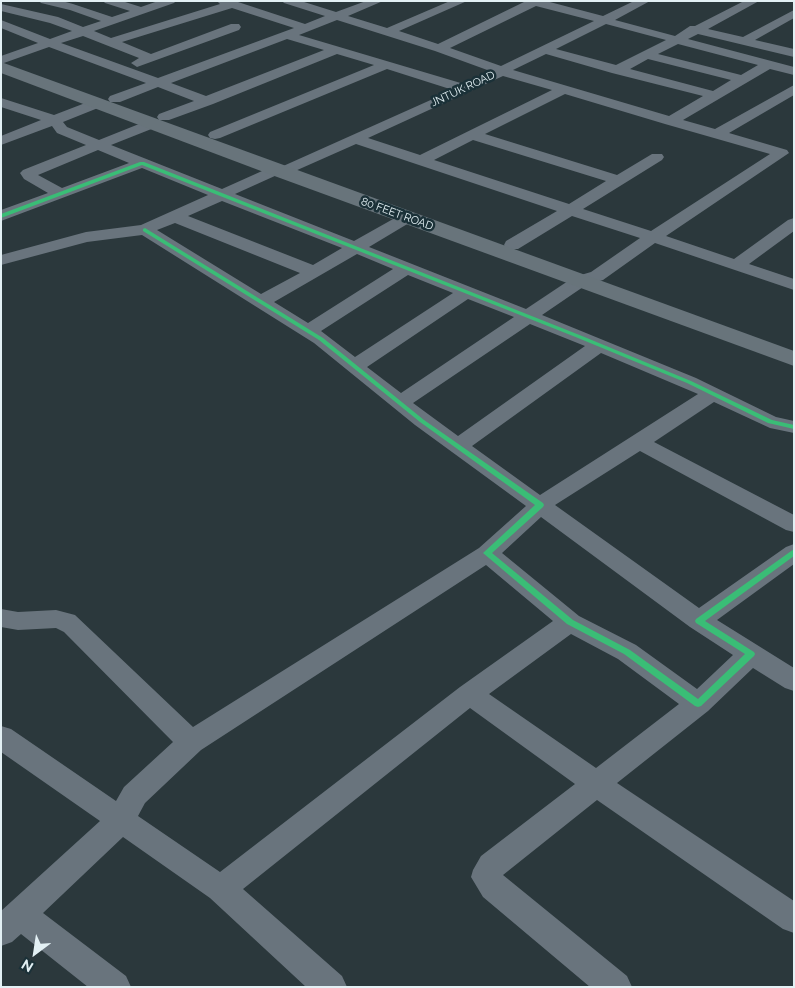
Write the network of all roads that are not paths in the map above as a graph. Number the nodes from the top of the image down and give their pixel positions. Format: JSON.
{"nodes":[{"id":1,"x":33,"y":1,"type":"edge"},
{"id":2,"x":45,"y":1,"type":"edge"},
{"id":3,"x":109,"y":1,"type":"edge"},
{"id":4,"x":288,"y":1,"type":"edge"},
{"id":5,"x":462,"y":1,"type":"edge"},
{"id":6,"x":753,"y":1,"type":"edge"},
{"id":7,"x":166,"y":2,"type":"edge"},
{"id":8,"x":227,"y":2,"type":"edge"},
{"id":9,"x":367,"y":2,"type":"edge"},
{"id":10,"x":534,"y":2,"type":"edge"},
{"id":11,"x":631,"y":6,"type":"edge"},
{"id":12,"x":6,"y":8,"type":"edge"},
{"id":13,"x":142,"y":11,"type":"junction"},
{"id":14,"x":794,"y":13,"type":"edge"},
{"id":15,"x":201,"y":14,"type":"junction"},
{"id":16,"x":336,"y":16,"type":"junction"},
{"id":17,"x":598,"y":19,"type":"junction"},
{"id":18,"x":112,"y":21,"type":"junction"},
{"id":19,"x":1,"y":24,"type":"edge"},
{"id":20,"x":678,"y":25,"type":"dead end"},
{"id":21,"x":306,"y":28,"type":"junction"},
{"id":22,"x":696,"y":30,"type":"junction"},
{"id":23,"x":82,"y":31,"type":"junction"},
{"id":24,"x":388,"y":32,"type":"junction"},
{"id":25,"x":259,"y":34,"type":"dead end"},
{"id":26,"x":281,"y":37,"type":"junction"},
{"id":27,"x":676,"y":40,"type":"junction"},
{"id":28,"x":745,"y":41,"type":"junction"},
{"id":29,"x":111,"y":42,"type":"junction"},
{"id":30,"x":49,"y":43,"type":"junction"},
{"id":31,"x":439,"y":48,"type":"junction"},
{"id":32,"x":336,"y":50,"type":"junction"},
{"id":33,"x":544,"y":50,"type":"junction"},
{"id":34,"x":794,"y":53,"type":"edge"},
{"id":35,"x":646,"y":55,"type":"junction"},
{"id":36,"x":151,"y":58,"type":"junction"},
{"id":37,"x":2,"y":61,"type":"edge"},
{"id":38,"x":768,"y":64,"type":"junction"},
{"id":39,"x":386,"y":65,"type":"junction"},
{"id":40,"x":119,"y":69,"type":"junction"},
{"id":41,"x":495,"y":69,"type":"junction"},
{"id":42,"x":617,"y":70,"type":"junction"},
{"id":43,"x":794,"y":71,"type":"edge"},
{"id":44,"x":742,"y":79,"type":"junction"},
{"id":45,"x":157,"y":84,"type":"junction"},
{"id":46,"x":448,"y":84,"type":"junction"},
{"id":47,"x":465,"y":88,"type":"junction"},
{"id":48,"x":564,"y":89,"type":"junction"},
{"id":49,"x":794,"y":89,"type":"edge"},
{"id":50,"x":714,"y":95,"type":"junction"},
{"id":51,"x":106,"y":101,"type":"junction"},
{"id":52,"x":208,"y":101,"type":"junction"},
{"id":53,"x":1,"y":102,"type":"edge"},
{"id":54,"x":54,"y":120,"type":"junction"},
{"id":55,"x":159,"y":120,"type":"junction"},
{"id":56,"x":670,"y":120,"type":"junction"},
{"id":57,"x":716,"y":134,"type":"junction"},
{"id":58,"x":215,"y":135,"type":"junction"},
{"id":59,"x":472,"y":135,"type":"junction"},
{"id":60,"x":356,"y":139,"type":"junction"},
{"id":61,"x":1,"y":141,"type":"edge"},
{"id":62,"x":97,"y":145,"type":"junction"},
{"id":63,"x":786,"y":155,"type":"edge"},
{"id":64,"x":657,"y":157,"type":"dead end"},
{"id":65,"x":422,"y":160,"type":"junction"},
{"id":66,"x":142,"y":163,"type":"junction"},
{"id":67,"x":280,"y":167,"type":"junction"},
{"id":68,"x":617,"y":180,"type":"junction"},
{"id":69,"x":61,"y":194,"type":"junction"},
{"id":70,"x":222,"y":195,"type":"junction"},
{"id":71,"x":569,"y":209,"type":"junction"},
{"id":72,"x":1,"y":216,"type":"edge"},
{"id":73,"x":175,"y":217,"type":"junction"},
{"id":74,"x":408,"y":217,"type":"junction"},
{"id":75,"x":794,"y":222,"type":"edge"},
{"id":76,"x":145,"y":230,"type":"junction"},
{"id":77,"x":653,"y":237,"type":"junction"},
{"id":78,"x":512,"y":245,"type":"junction"},
{"id":79,"x":357,"y":248,"type":"junction"},
{"id":80,"x":1,"y":260,"type":"edge"},
{"id":81,"x":736,"y":265,"type":"junction"},
{"id":82,"x":406,"y":268,"type":"junction"},
{"id":83,"x":314,"y":272,"type":"junction"},
{"id":84,"x":588,"y":279,"type":"junction"},
{"id":85,"x":794,"y":285,"type":"edge"},
{"id":86,"x":466,"y":292,"type":"junction"},
{"id":87,"x":261,"y":302,"type":"junction"},
{"id":88,"x":528,"y":317,"type":"junction"},
{"id":89,"x":308,"y":331,"type":"junction"},
{"id":90,"x":598,"y":345,"type":"junction"},
{"id":91,"x":794,"y":349,"type":"edge"},
{"id":92,"x":794,"y":359,"type":"edge"},
{"id":93,"x":355,"y":366,"type":"junction"},
{"id":94,"x":713,"y":394,"type":"junction"},
{"id":95,"x":400,"y":403,"type":"junction"},
{"id":96,"x":794,"y":427,"type":"edge"},
{"id":97,"x":639,"y":442,"type":"junction"},
{"id":98,"x":458,"y":446,"type":"junction"},
{"id":99,"x":540,"y":505,"type":"junction"},
{"id":100,"x":794,"y":525,"type":"edge"},
{"id":101,"x":794,"y":552,"type":"edge"},
{"id":102,"x":487,"y":553,"type":"junction"},
{"id":103,"x":1,"y":618,"type":"edge"},
{"id":104,"x":699,"y":621,"type":"junction"},
{"id":105,"x":570,"y":622,"type":"junction"},
{"id":106,"x":751,"y":654,"type":"junction"},
{"id":107,"x":794,"y":681,"type":"edge"},
{"id":108,"x":470,"y":694,"type":"junction"},
{"id":109,"x":698,"y":704,"type":"junction"},
{"id":110,"x":1,"y":737,"type":"edge"},
{"id":111,"x":191,"y":742,"type":"junction"},
{"id":112,"x":596,"y":784,"type":"junction"},
{"id":113,"x":122,"y":819,"type":"junction"},
{"id":114,"x":222,"y":889,"type":"junction"},
{"id":115,"x":790,"y":910,"type":"edge"},
{"id":116,"x":10,"y":923,"type":"edge"},
{"id":117,"x":114,"y":987,"type":"edge"},
{"id":118,"x":330,"y":987,"type":"edge"},
{"id":119,"x":616,"y":987,"type":"edge"}],
"edges":[{"from":1,"to":12,"type":"street"},
{"from":2,"to":18,"type":"street"},
{"from":3,"to":13,"type":"street"},
{"from":4,"to":16,"type":"street"},
{"from":5,"to":24,"type":"street"},
{"from":6,"to":22,"type":"street"},
{"from":7,"to":13,"type":"street"},
{"from":7,"to":15,"type":"street"},
{"from":8,"to":15,"type":"street"},
{"from":8,"to":21,"type":"street"},
{"from":9,"to":16,"type":"street"},
{"from":10,"to":17,"type":"street"},
{"from":10,"to":31,"type":"street"},
{"from":11,"to":17,"type":"street","name":"JNTUK ROAD"},
{"from":12,"to":23,"type":"street"},
{"from":13,"to":18,"type":"street"},
{"from":14,"to":28,"type":"street"},
{"from":15,"to":29,"type":"street"},
{"from":15,"to":36,"type":"street"},
{"from":16,"to":21,"type":"street"},
{"from":16,"to":24,"type":"street"},
{"from":17,"to":27,"type":"street"},
{"from":17,"to":33,"type":"street","name":"JNTUK ROAD"},
{"from":17,"to":41,"type":"street","name":"JNTUK ROAD"},
{"from":18,"to":23,"type":"street"},
{"from":19,"to":30,"type":"street"},
{"from":20,"to":22,"type":"street"},
{"from":21,"to":26,"type":"street"},
{"from":22,"to":27,"type":"street"},
{"from":22,"to":28,"type":"street"},
{"from":23,"to":29,"type":"street"},
{"from":23,"to":30,"type":"street"},
{"from":24,"to":31,"type":"street"},
{"from":25,"to":26,"type":"street"},
{"from":26,"to":32,"type":"street"},
{"from":26,"to":45,"type":"street"},
{"from":27,"to":35,"type":"street"},
{"from":27,"to":38,"type":"street"},
{"from":28,"to":34,"type":"street"},
{"from":29,"to":36,"type":"street"},
{"from":30,"to":37,"type":"street"},
{"from":30,"to":40,"type":"street"},
{"from":31,"to":41,"type":"street"},
{"from":32,"to":39,"type":"street"},
{"from":32,"to":52,"type":"street"},
{"from":33,"to":41,"type":"street","name":"JNTUK ROAD"},
{"from":33,"to":42,"type":"street"},
{"from":35,"to":42,"type":"street"},
{"from":35,"to":44,"type":"street"},
{"from":36,"to":40,"type":"street"},
{"from":37,"to":51,"type":"main road","name":"80 FEET ROAD"},
{"from":38,"to":43,"type":"street"},
{"from":38,"to":44,"type":"street"},
{"from":39,"to":46,"type":"street"},
{"from":39,"to":58,"type":"street"},
{"from":40,"to":45,"type":"street"},
{"from":41,"to":46,"type":"street","name":"JNTUK ROAD"},
{"from":41,"to":47,"type":"street","name":"JNTUK ROAD"},
{"from":41,"to":48,"type":"street"},
{"from":42,"to":50,"type":"street"},
{"from":44,"to":50,"type":"street"},
{"from":45,"to":51,"type":"street"},
{"from":45,"to":52,"type":"street"},
{"from":46,"to":47,"type":"street"},
{"from":46,"to":67,"type":"street","name":"JNTUK ROAD"},
{"from":47,"to":60,"type":"street","name":"JNTUK ROAD"},
{"from":48,"to":56,"type":"street"},
{"from":48,"to":59,"type":"street"},
{"from":49,"to":57,"type":"street"},
{"from":50,"to":56,"type":"street"},
{"from":51,"to":54,"type":"street"},
{"from":51,"to":55,"type":"main road","name":"80 FEET ROAD"},
{"from":52,"to":55,"type":"street"},
{"from":53,"to":54,"type":"street"},
{"from":54,"to":61,"type":"street"},
{"from":54,"to":62,"type":"street"},
{"from":55,"to":58,"type":"main road","name":"80 FEET ROAD"},
{"from":55,"to":62,"type":"street"},
{"from":55,"to":67,"type":"main road","name":"80 FEET ROAD"},
{"from":56,"to":57,"type":"street"},
{"from":57,"to":63,"type":"street"},
{"from":58,"to":67,"type":"main road","name":"80 FEET ROAD"},
{"from":59,"to":65,"type":"street"},
{"from":59,"to":68,"type":"street"},
{"from":60,"to":65,"type":"street"},
{"from":60,"to":67,"type":"street","name":"JNTUK ROAD"},
{"from":62,"to":66,"type":"street"},
{"from":62,"to":69,"type":"street"},
{"from":63,"to":77,"type":"street"},
{"from":64,"to":68,"type":"street"},
{"from":65,"to":71,"type":"street"},
{"from":66,"to":69,"type":"street"},
{"from":66,"to":70,"type":"street"},
{"from":67,"to":70,"type":"street"},
{"from":67,"to":74,"type":"main road","name":"80 FEET ROAD"},
{"from":67,"to":78,"type":"main road","name":"80 FEET ROAD"},
{"from":68,"to":71,"type":"street"},
{"from":69,"to":72,"type":"street"},
{"from":70,"to":73,"type":"street"},
{"from":70,"to":79,"type":"street"},
{"from":71,"to":77,"type":"street"},
{"from":71,"to":78,"type":"street"},
{"from":73,"to":76,"type":"street"},
{"from":73,"to":83,"type":"street"},
{"from":74,"to":79,"type":"street"},
{"from":74,"to":84,"type":"main road","name":"80 FEET ROAD"},
{"from":75,"to":81,"type":"street"},
{"from":76,"to":80,"type":"street"},
{"from":76,"to":87,"type":"street"},
{"from":77,"to":81,"type":"street"},
{"from":77,"to":84,"type":"street"},
{"from":78,"to":84,"type":"main road","name":"80 FEET ROAD"},
{"from":79,"to":82,"type":"street"},
{"from":79,"to":83,"type":"street"},
{"from":81,"to":85,"type":"street"},
{"from":82,"to":86,"type":"street"},
{"from":82,"to":89,"type":"street"},
{"from":83,"to":87,"type":"street"},
{"from":84,"to":88,"type":"street"},
{"from":84,"to":91,"type":"main road","name":"80 FEET ROAD"},
{"from":84,"to":92,"type":"main road","name":"80 FEET ROAD"},
{"from":86,"to":88,"type":"street"},
{"from":86,"to":93,"type":"street"},
{"from":87,"to":89,"type":"street"},
{"from":88,"to":90,"type":"street"},
{"from":88,"to":95,"type":"street"},
{"from":89,"to":93,"type":"street"},
{"from":90,"to":94,"type":"street"},
{"from":90,"to":98,"type":"street"},
{"from":93,"to":95,"type":"street"},
{"from":94,"to":96,"type":"street"},
{"from":94,"to":97,"type":"street"},
{"from":95,"to":98,"type":"street"},
{"from":97,"to":99,"type":"street"},
{"from":97,"to":100,"type":"street"},
{"from":98,"to":99,"type":"street"},
{"from":99,"to":102,"type":"street"},
{"from":99,"to":104,"type":"street"},
{"from":101,"to":104,"type":"street"},
{"from":102,"to":105,"type":"street"},
{"from":102,"to":111,"type":"street"},
{"from":103,"to":111,"type":"street"},
{"from":104,"to":106,"type":"street"},
{"from":105,"to":108,"type":"street"},
{"from":105,"to":109,"type":"street"},
{"from":106,"to":107,"type":"street"},
{"from":106,"to":109,"type":"street"},
{"from":108,"to":112,"type":"street"},
{"from":108,"to":114,"type":"street"},
{"from":109,"to":112,"type":"street"},
{"from":110,"to":113,"type":"street"},
{"from":111,"to":113,"type":"street"},
{"from":112,"to":115,"type":"street"},
{"from":112,"to":119,"type":"street"},
{"from":113,"to":114,"type":"street"},
{"from":113,"to":116,"type":"street"},
{"from":114,"to":118,"type":"street"},
{"from":116,"to":117,"type":"street"}]}
